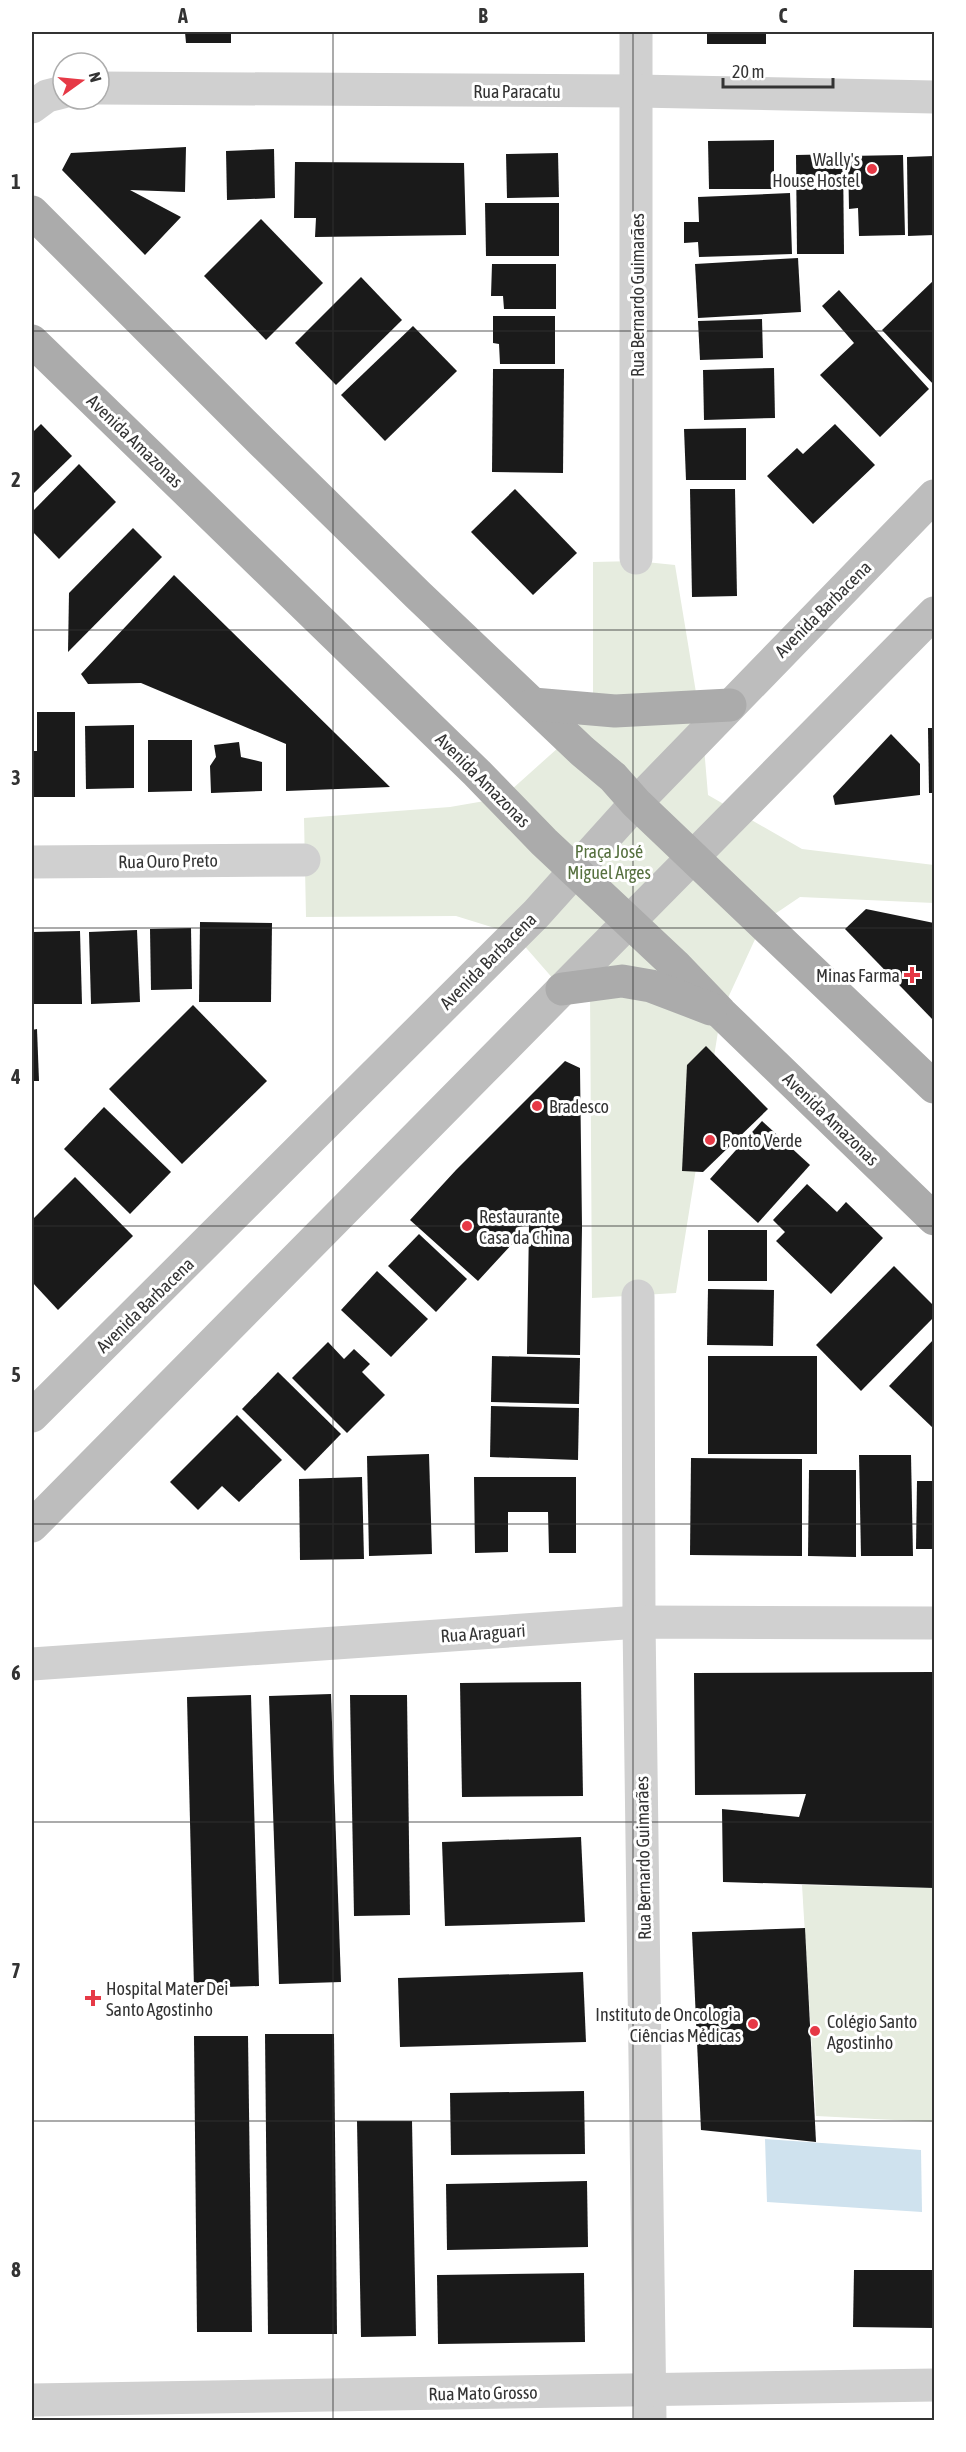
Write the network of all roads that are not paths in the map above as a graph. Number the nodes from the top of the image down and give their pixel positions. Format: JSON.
{"nodes":[{"id":1,"x":636,"y":32,"type":"edge"},
{"id":2,"x":111,"y":88,"type":"edge"},
{"id":3,"x":637,"y":91,"type":"junction"},
{"id":4,"x":934,"y":97,"type":"edge"},
{"id":5,"x":32,"y":212,"type":"edge"},
{"id":6,"x":32,"y":341,"type":"edge"},
{"id":7,"x":934,"y":496,"type":"edge"},
{"id":8,"x":636,"y":558,"type":"dead end"},
{"id":9,"x":934,"y":613,"type":"edge"},
{"id":10,"x":533,"y":704,"type":"junction"},
{"id":11,"x":730,"y":705,"type":"junction"},
{"id":12,"x":636,"y":803,"type":"junction"},
{"id":13,"x":695,"y":858,"type":"junction"},
{"id":14,"x":304,"y":860,"type":"dead end"},
{"id":15,"x":32,"y":862,"type":"edge"},
{"id":16,"x":574,"y":871,"type":"junction"},
{"id":17,"x":630,"y":922,"type":"junction"},
{"id":18,"x":562,"y":989,"type":"junction"},
{"id":19,"x":721,"y":1013,"type":"junction"},
{"id":20,"x":934,"y":1087,"type":"edge"},
{"id":21,"x":934,"y":1220,"type":"edge"},
{"id":22,"x":638,"y":1296,"type":"dead end"},
{"id":23,"x":32,"y":1416,"type":"edge"},
{"id":24,"x":32,"y":1526,"type":"edge"},
{"id":25,"x":639,"y":1622,"type":"junction"},
{"id":26,"x":934,"y":1623,"type":"edge"},
{"id":27,"x":32,"y":1664,"type":"edge"},
{"id":28,"x":934,"y":2385,"type":"edge"},
{"id":29,"x":32,"y":2400,"type":"edge"},
{"id":30,"x":650,"y":2405,"type":"edge"}],
"edges":[{"from":1,"to":3,"type":"street","name":"Rua Bernardo Guimarães"},
{"from":2,"to":3,"type":"street","name":"Rua Paracatu"},
{"from":3,"to":4,"type":"street","name":"Rua Paracatu"},
{"from":3,"to":8,"type":"street","name":"Rua Bernardo Guimarães"},
{"from":5,"to":10,"type":"main road"},
{"from":6,"to":16,"type":"main road","name":"Avenida Amazonas"},
{"from":7,"to":11,"type":"main road","name":"Avenida Barbacena"},
{"from":9,"to":13,"type":"main road"},
{"from":10,"to":11,"type":"main road"},
{"from":10,"to":12,"type":"main road"},
{"from":11,"to":12,"type":"main road","name":"Avenida Barbacena"},
{"from":12,"to":13,"type":"main road"},
{"from":12,"to":16,"type":"main road","name":"Avenida Barbacena"},
{"from":13,"to":17,"type":"main road"},
{"from":13,"to":20,"type":"main road"},
{"from":14,"to":15,"type":"street","name":"Rua Ouro Preto"},
{"from":16,"to":17,"type":"main road","name":"Avenida Amazonas"},
{"from":16,"to":23,"type":"main road","name":"Avenida Barbacena"},
{"from":17,"to":18,"type":"main road"},
{"from":17,"to":19,"type":"main road","name":"Avenida Amazonas"},
{"from":18,"to":19,"type":"main road"},
{"from":18,"to":24,"type":"main road"},
{"from":19,"to":21,"type":"main road","name":"Avenida Amazonas"},
{"from":22,"to":25,"type":"street","name":"Rua Bernardo Guimarães"},
{"from":25,"to":26,"type":"street","name":"Rua Araguari"},
{"from":25,"to":27,"type":"street","name":"Rua Araguari"},
{"from":25,"to":30,"type":"street","name":"Rua Bernardo Guimarães"},
{"from":28,"to":30,"type":"street","name":"Rua Mato Grosso"},
{"from":29,"to":30,"type":"street","name":"Rua Mato Grosso"}]}
